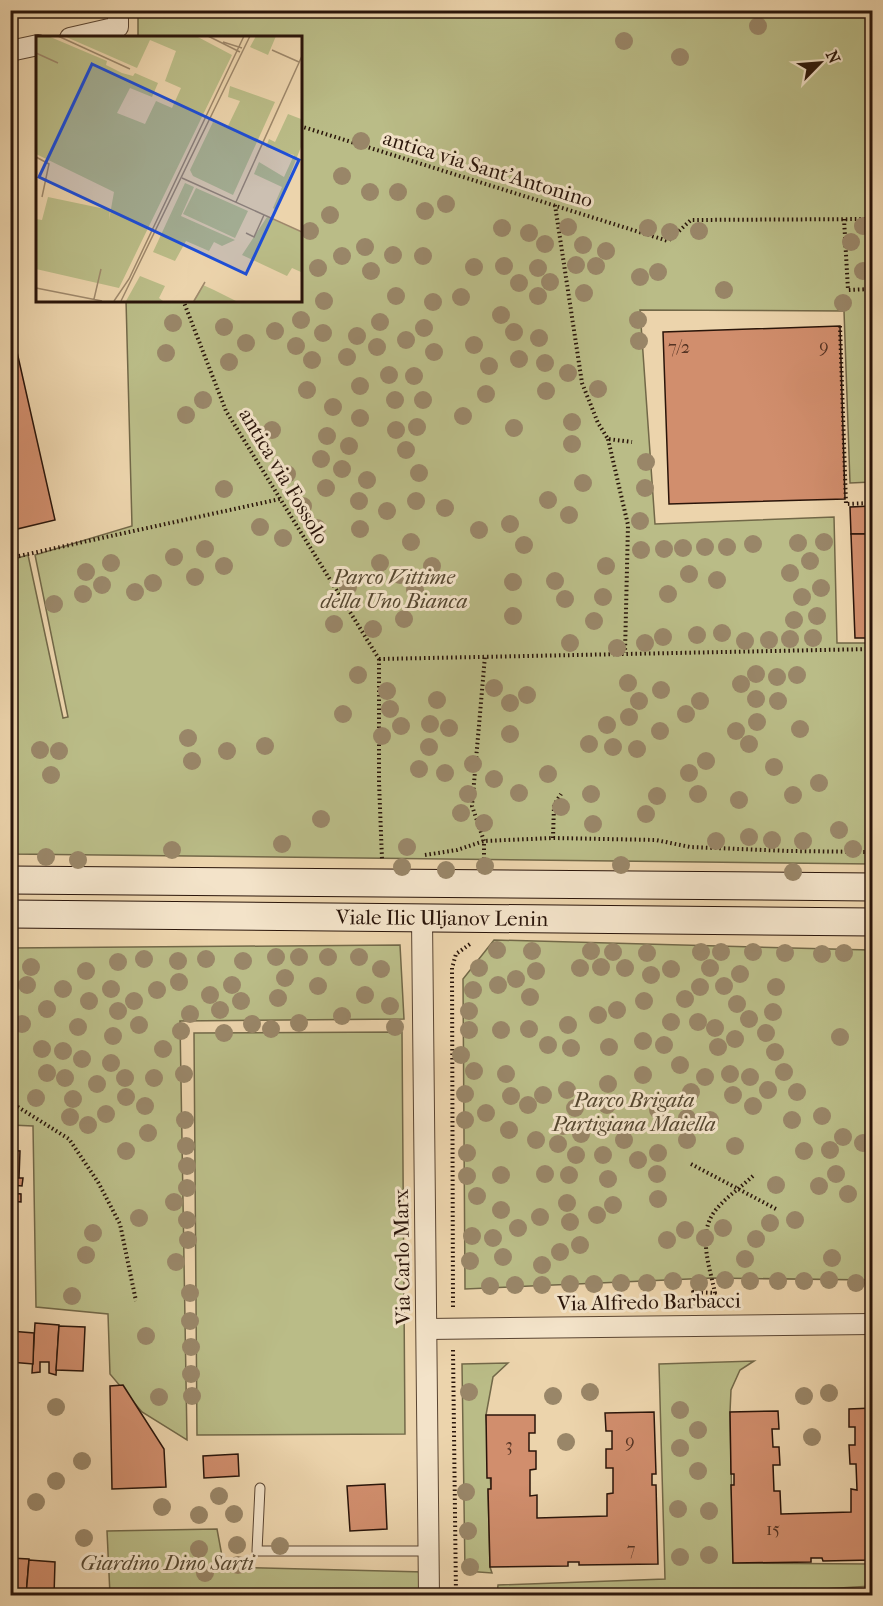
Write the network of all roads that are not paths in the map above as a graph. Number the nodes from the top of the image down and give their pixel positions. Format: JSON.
{"nodes":[{"id":1,"x":118,"y":10,"type":"edge"},
{"id":2,"x":79,"y":36,"type":"edge"},
{"id":3,"x":36,"y":45,"type":"edge"},
{"id":4,"x":10,"y":51,"type":"edge"},
{"id":5,"x":10,"y":880,"type":"edge"},
{"id":6,"x":873,"y":887,"type":"edge"},
{"id":7,"x":10,"y":914,"type":"edge"},
{"id":8,"x":422,"y":919,"type":"junction"},
{"id":9,"x":873,"y":922,"type":"edge"},
{"id":10,"x":873,"y":1324,"type":"edge"},
{"id":11,"x":427,"y":1329,"type":"junction"},
{"id":12,"x":260,"y":1488,"type":"dead end"},
{"id":13,"x":429,"y":1551,"type":"junction"},
{"id":14,"x":429,"y":1596,"type":"edge"}],
"edges":[{"from":1,"to":2,"type":"street"},
{"from":3,"to":4,"type":"street"},
{"from":5,"to":6,"type":"main road","name":"Viale Ilic Uljanov Lenin"},
{"from":7,"to":8,"type":"main road","name":"Viale Ilic Uljanov Lenin"},
{"from":8,"to":9,"type":"main road","name":"Viale Ilic Uljanov Lenin"},
{"from":8,"to":11,"type":"street","name":"Via Carlo Marx"},
{"from":10,"to":11,"type":"street","name":"Via Alfredo Barbacci"},
{"from":11,"to":13,"type":"street","name":"Via Carlo Marx"},
{"from":12,"to":13,"type":"lane"},
{"from":13,"to":14,"type":"street","name":"Via Carlo Marx"}]}
